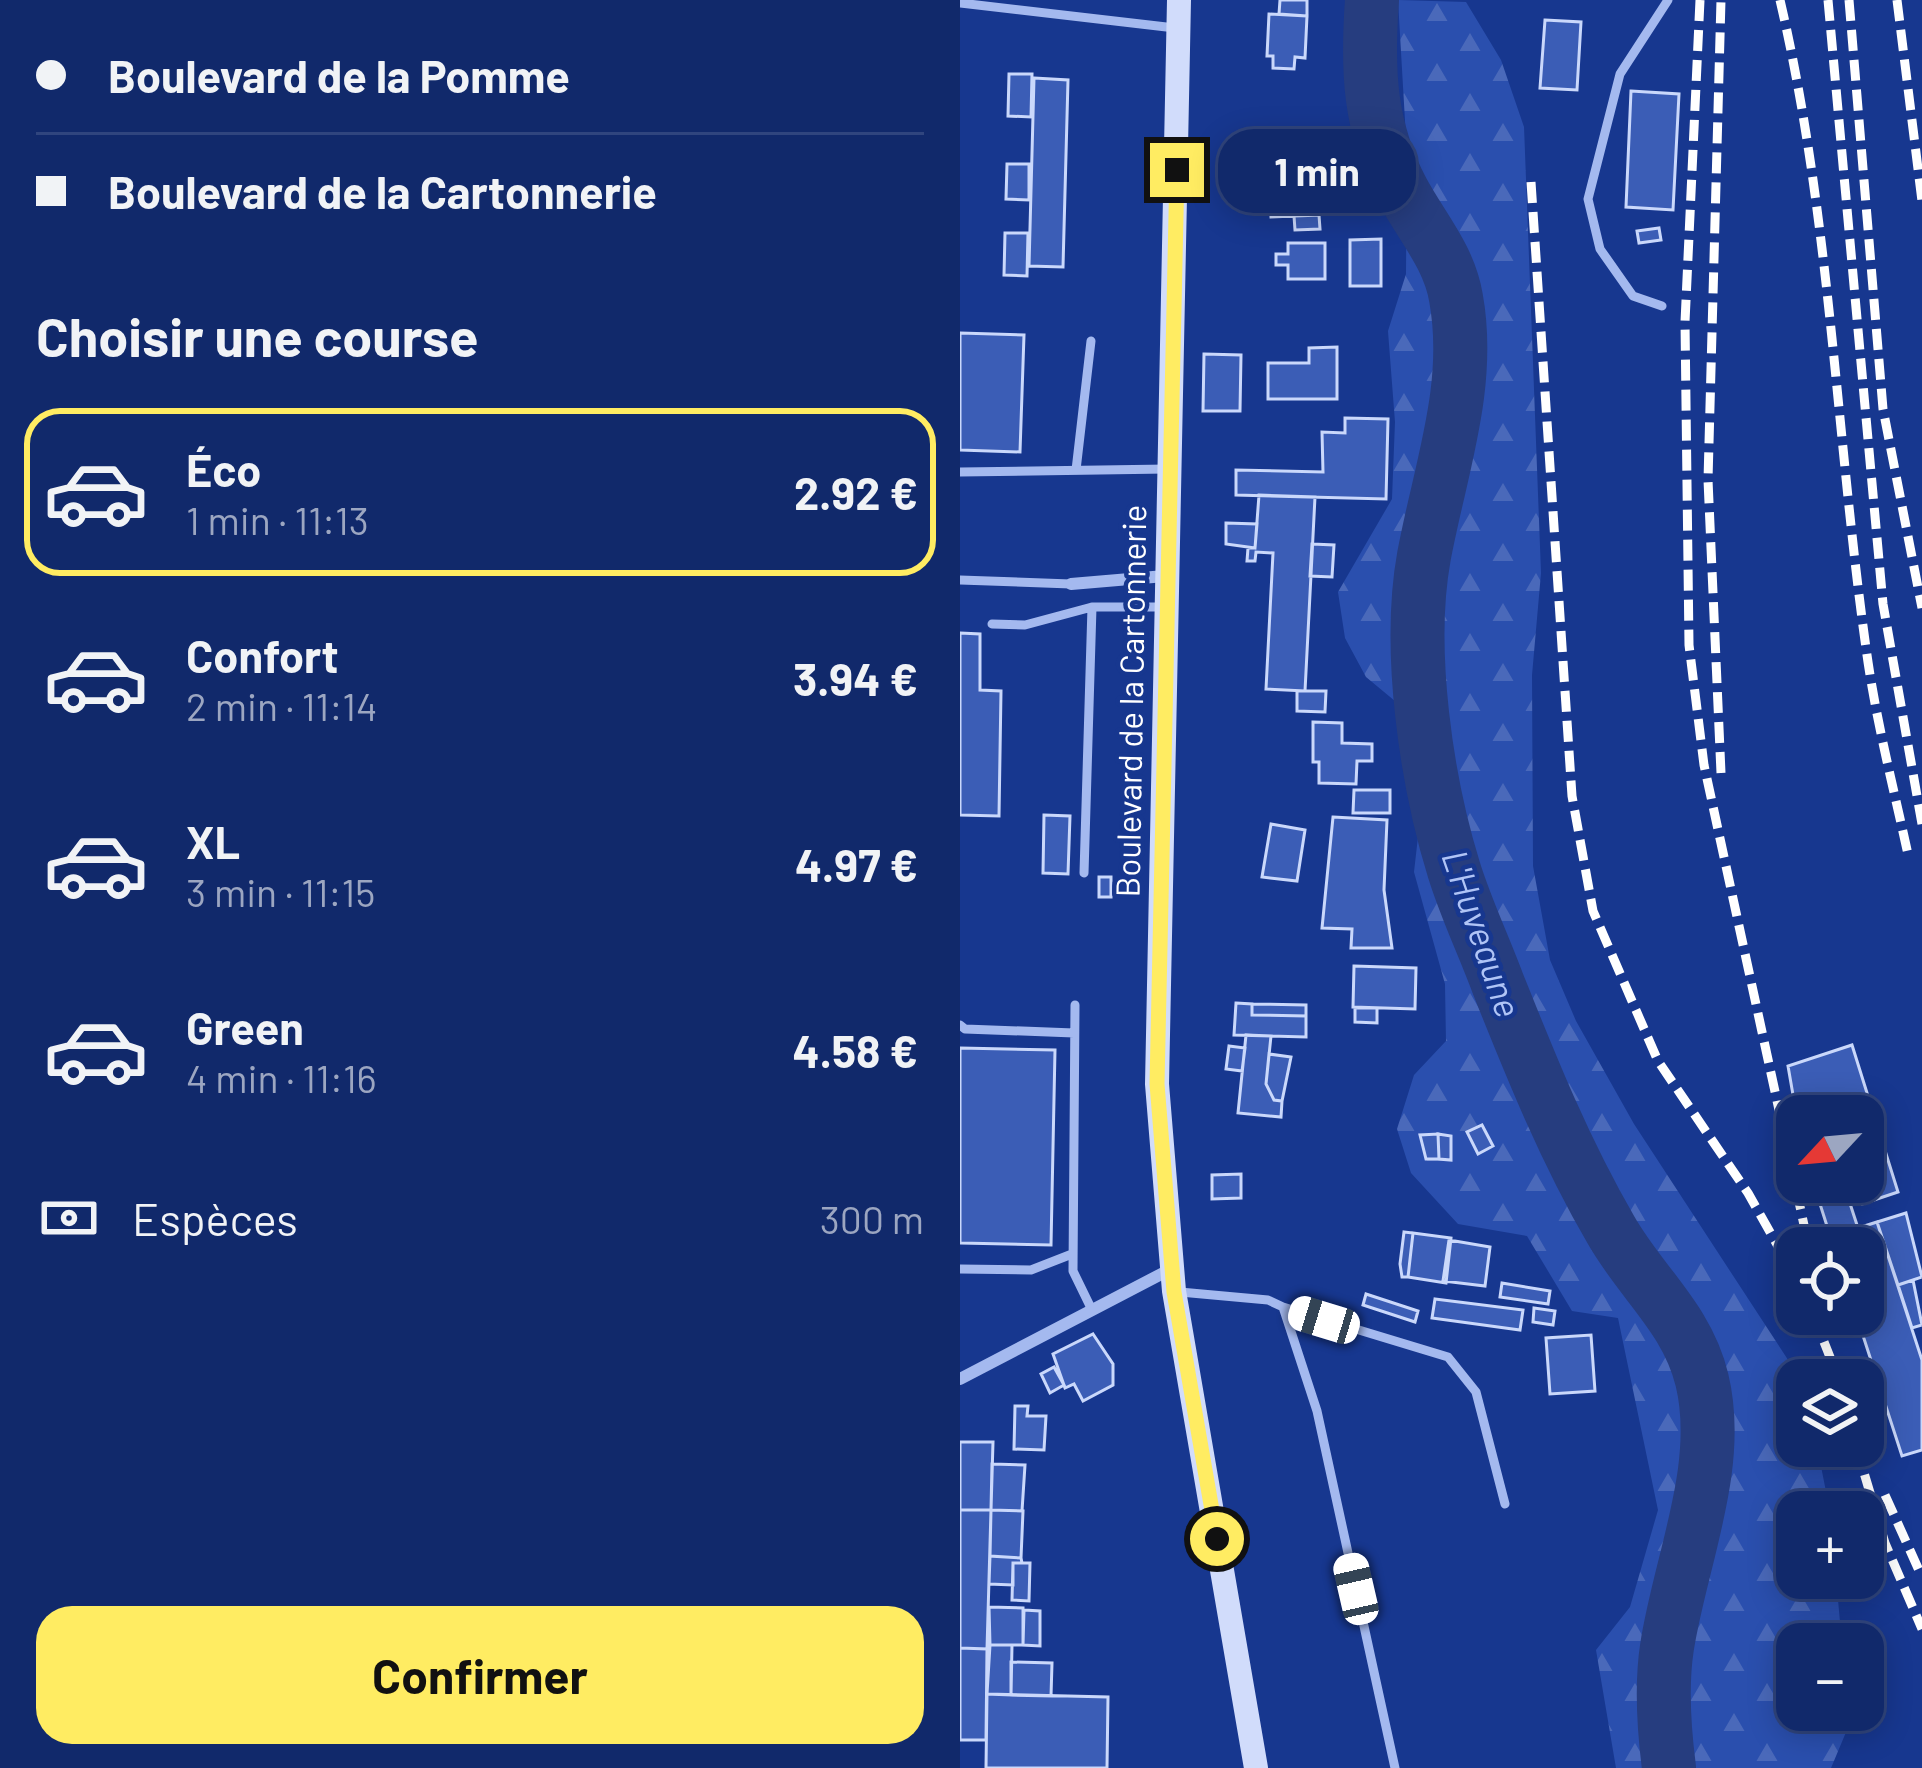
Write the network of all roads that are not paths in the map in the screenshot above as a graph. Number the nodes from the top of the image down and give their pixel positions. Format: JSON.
{"nodes":[{"id":1,"x":1178,"y":0,"type":"edge"},
{"id":2,"x":1668,"y":0,"type":"edge"},
{"id":3,"x":960,"y":3,"type":"edge"},
{"id":4,"x":1178,"y":29,"type":"junction"},
{"id":5,"x":1662,"y":306,"type":"dead end"},
{"id":6,"x":1091,"y":341,"type":"dead end"},
{"id":7,"x":1167,"y":469,"type":"junction"},
{"id":8,"x":1076,"y":470,"type":"junction"},
{"id":9,"x":960,"y":472,"type":"edge"},
{"id":10,"x":1165,"y":576,"type":"junction"},
{"id":11,"x":960,"y":580,"type":"edge"},
{"id":12,"x":1071,"y":584,"type":"joint"},
{"id":13,"x":1092,"y":607,"type":"junction"},
{"id":14,"x":1165,"y":607,"type":"junction"},
{"id":15,"x":992,"y":624,"type":"dead end"},
{"id":16,"x":1084,"y":873,"type":"dead end"},
{"id":17,"x":1075,"y":1005,"type":"dead end"},
{"id":18,"x":960,"y":1025,"type":"edge"},
{"id":19,"x":1074,"y":1033,"type":"junction"},
{"id":20,"x":1072,"y":1254,"type":"junction"},
{"id":21,"x":960,"y":1269,"type":"edge"},
{"id":22,"x":1173,"y":1280,"type":"junction"},
{"id":23,"x":1283,"y":1307,"type":"junction"},
{"id":24,"x":1091,"y":1308,"type":"junction"},
{"id":25,"x":960,"y":1379,"type":"edge"},
{"id":26,"x":1505,"y":1504,"type":"dead end"},
{"id":27,"x":1256,"y":1768,"type":"edge"},
{"id":28,"x":1394,"y":1768,"type":"edge"}],
"edges":[{"from":1,"to":4,"type":"main road","name":"Boulevard de la Cartonnerie"},
{"from":2,"to":5,"type":"lane"},
{"from":3,"to":4,"type":"lane"},
{"from":4,"to":7,"type":"main road","name":"Boulevard de la Cartonnerie"},
{"from":6,"to":8,"type":"lane"},
{"from":7,"to":8,"type":"lane"},
{"from":7,"to":10,"type":"main road","name":"Boulevard de la Cartonnerie"},
{"from":8,"to":9,"type":"lane"},
{"from":10,"to":12,"type":"street"},
{"from":10,"to":14,"type":"main road","name":"Boulevard de la Cartonnerie"},
{"from":11,"to":12,"type":"lane"},
{"from":13,"to":14,"type":"lane"},
{"from":13,"to":15,"type":"lane"},
{"from":13,"to":16,"type":"lane"},
{"from":14,"to":22,"type":"main road","name":"Boulevard de la Cartonnerie"},
{"from":17,"to":19,"type":"lane"},
{"from":18,"to":19,"type":"lane"},
{"from":19,"to":20,"type":"lane"},
{"from":20,"to":21,"type":"lane"},
{"from":20,"to":24,"type":"lane"},
{"from":22,"to":23,"type":"lane"},
{"from":22,"to":24,"type":"street"},
{"from":22,"to":27,"type":"main road","name":"Boulevard de la Cartonnerie"},
{"from":23,"to":26,"type":"lane"},
{"from":23,"to":28,"type":"lane"},
{"from":24,"to":25,"type":"street"}]}
